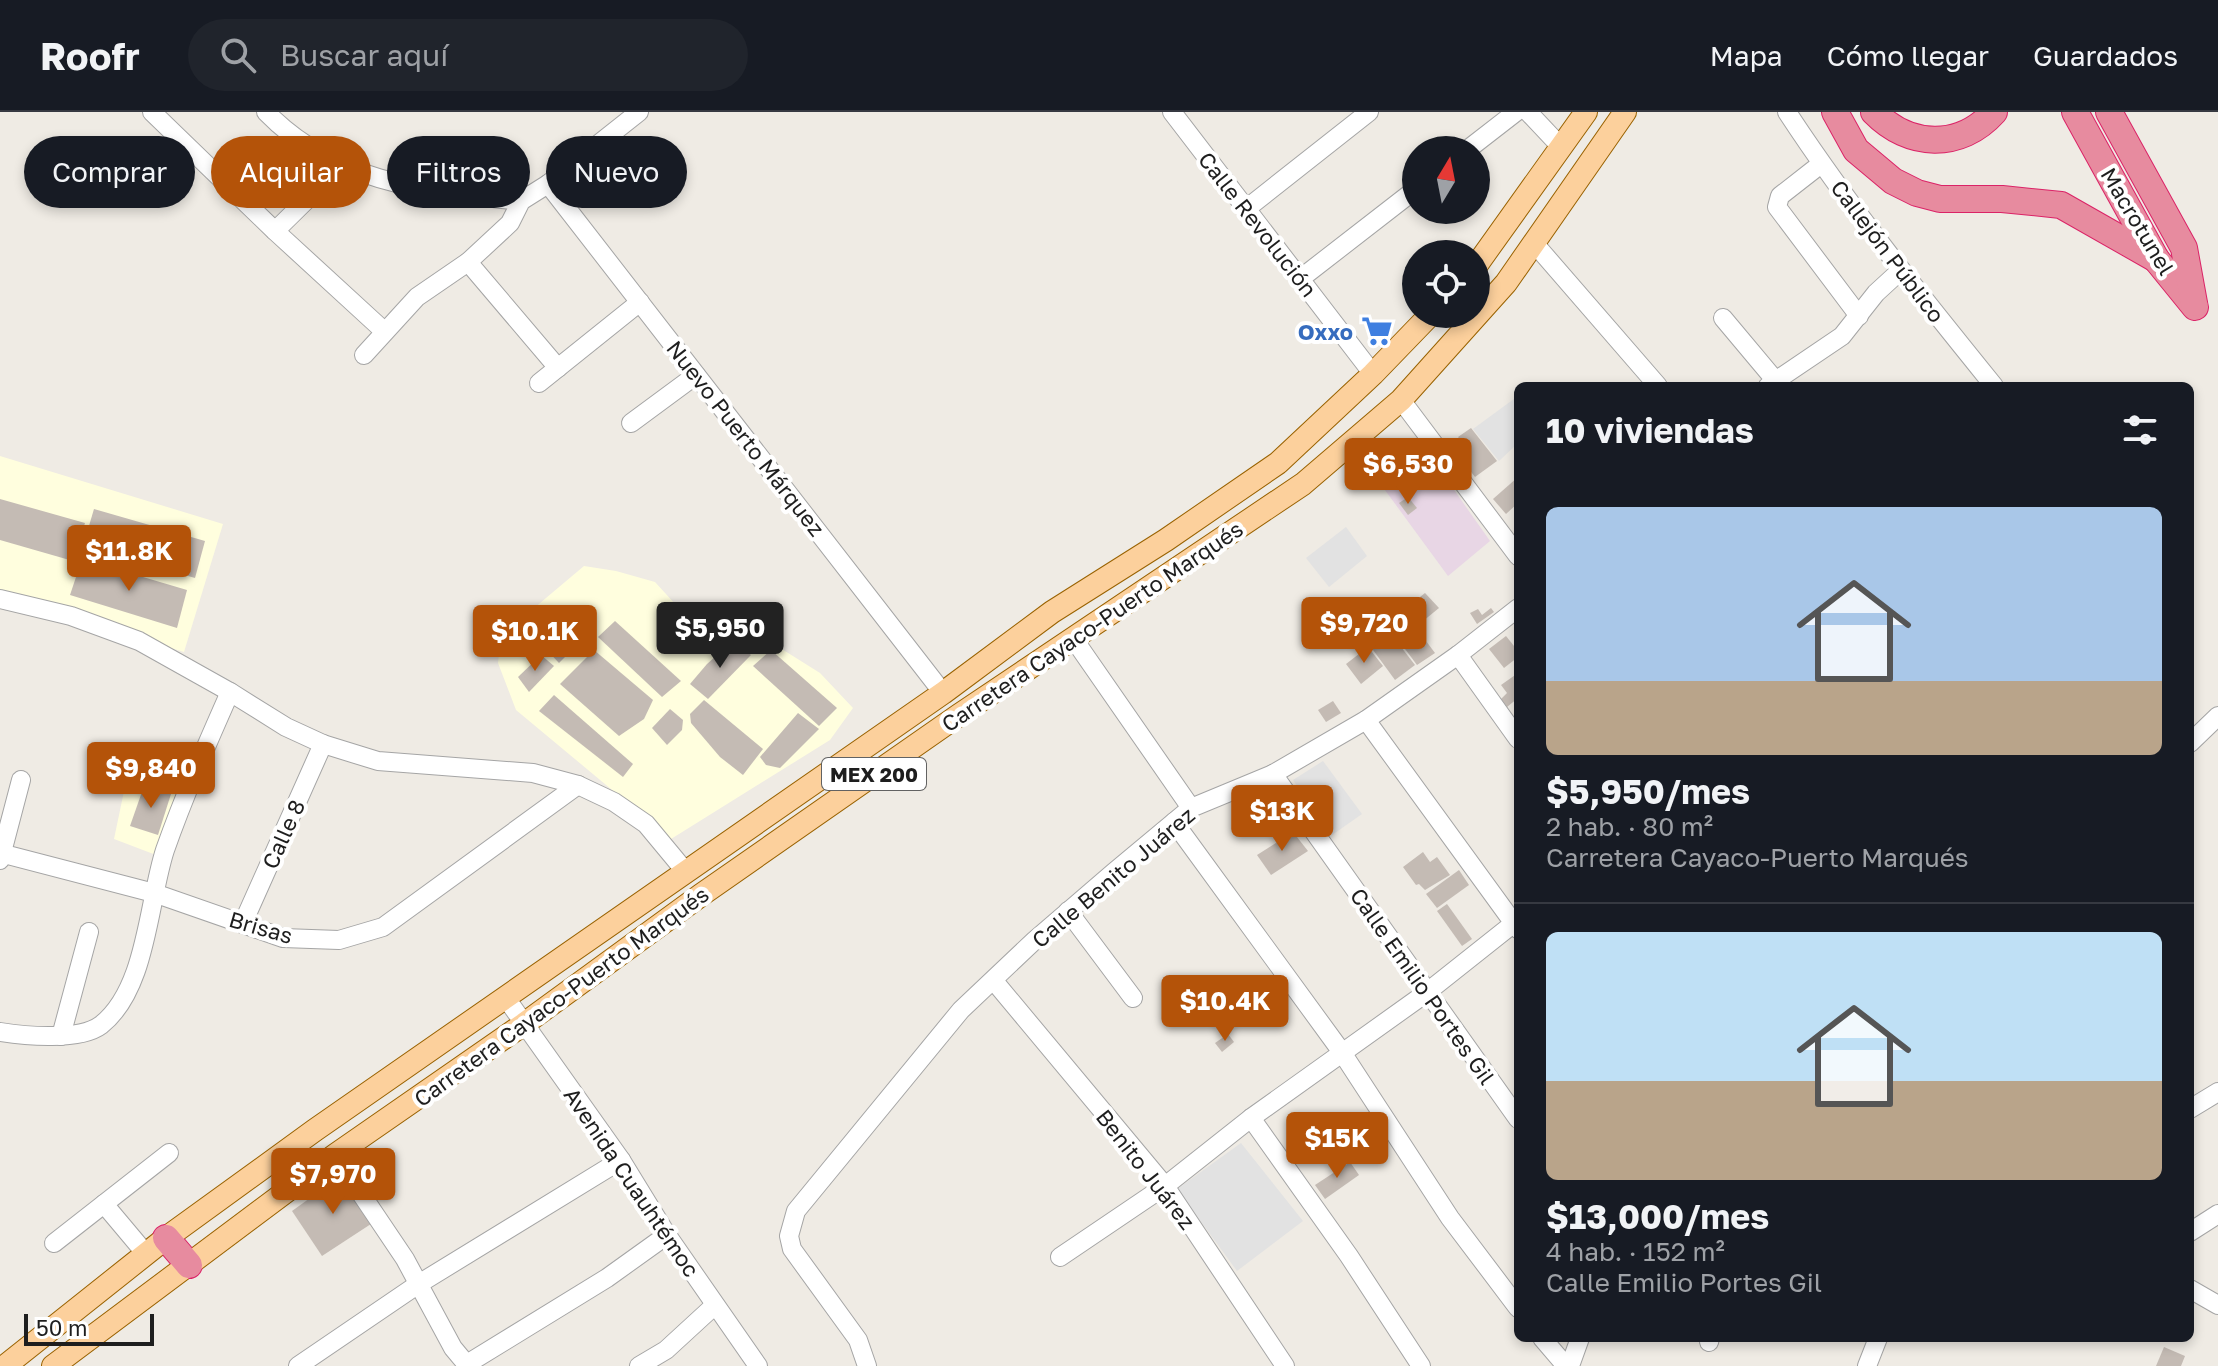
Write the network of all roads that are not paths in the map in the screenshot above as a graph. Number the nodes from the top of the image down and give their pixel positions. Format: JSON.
{"nodes":[{"id":1,"x":152,"y":112,"type":"edge"},
{"id":2,"x":266,"y":112,"type":"edge"},
{"id":3,"x":639,"y":112,"type":"edge"},
{"id":4,"x":1172,"y":112,"type":"edge"},
{"id":5,"x":1369,"y":112,"type":"edge"},
{"id":6,"x":1516,"y":112,"type":"edge"},
{"id":7,"x":1528,"y":112,"type":"edge"},
{"id":8,"x":1586,"y":112,"type":"edge"},
{"id":9,"x":1625,"y":112,"type":"edge"},
{"id":10,"x":1787,"y":112,"type":"edge"},
{"id":11,"x":1835,"y":112,"type":"edge"},
{"id":12,"x":1874,"y":112,"type":"edge"},
{"id":13,"x":1994,"y":112,"type":"edge"},
{"id":14,"x":2075,"y":112,"type":"edge"},
{"id":15,"x":2109,"y":112,"type":"edge"},
{"id":16,"x":292,"y":136,"type":"edge"},
{"id":17,"x":609,"y":136,"type":"edge"},
{"id":18,"x":1485,"y":136,"type":"edge"},
{"id":19,"x":1562,"y":148,"type":"junction"},
{"id":20,"x":1821,"y":164,"type":"junction"},
{"id":21,"x":1402,"y":200,"type":"edge"},
{"id":22,"x":298,"y":208,"type":"edge"},
{"id":23,"x":518,"y":208,"type":"edge"},
{"id":24,"x":567,"y":208,"type":"edge"},
{"id":25,"x":1246,"y":209,"type":"junction"},
{"id":26,"x":275,"y":231,"type":"junction"},
{"id":27,"x":1534,"y":243,"type":"junction"},
{"id":28,"x":1490,"y":247,"type":"edge"},
{"id":29,"x":2156,"y":259,"type":"junction"},
{"id":30,"x":468,"y":262,"type":"junction"},
{"id":31,"x":1900,"y":271,"type":"junction"},
{"id":32,"x":1300,"y":279,"type":"junction"},
{"id":33,"x":640,"y":302,"type":"junction"},
{"id":34,"x":1859,"y":316,"type":"junction"},
{"id":35,"x":1723,"y":318,"type":"dead end"},
{"id":36,"x":1417,"y":328,"type":"edge"},
{"id":37,"x":384,"y":331,"type":"junction"},
{"id":38,"x":364,"y":355,"type":"dead end"},
{"id":39,"x":558,"y":368,"type":"junction"},
{"id":40,"x":1373,"y":374,"type":"junction"},
{"id":41,"x":696,"y":375,"type":"junction"},
{"id":42,"x":1655,"y":382,"type":"edge"},
{"id":43,"x":1771,"y":382,"type":"edge"},
{"id":44,"x":1773,"y":382,"type":"edge"},
{"id":45,"x":1991,"y":382,"type":"edge"},
{"id":46,"x":539,"y":383,"type":"dead end"},
{"id":47,"x":1401,"y":400,"type":"junction"},
{"id":48,"x":631,"y":423,"type":"dead end"},
{"id":49,"x":1514,"y":551,"type":"edge"},
{"id":50,"x":0,"y":599,"type":"edge"},
{"id":51,"x":1514,"y":611,"type":"edge"},
{"id":52,"x":1073,"y":638,"type":"junction"},
{"id":53,"x":1458,"y":655,"type":"junction"},
{"id":54,"x":230,"y":692,"type":"junction"},
{"id":55,"x":943,"y":693,"type":"junction"},
{"id":56,"x":2218,"y":716,"type":"edge"},
{"id":57,"x":1366,"y":720,"type":"junction"},
{"id":58,"x":1514,"y":733,"type":"edge"},
{"id":59,"x":2194,"y":734,"type":"edge"},
{"id":60,"x":323,"y":744,"type":"junction"},
{"id":61,"x":1273,"y":774,"type":"junction"},
{"id":62,"x":21,"y":780,"type":"dead end"},
{"id":63,"x":578,"y":785,"type":"junction"},
{"id":64,"x":1191,"y":808,"type":"junction"},
{"id":65,"x":1174,"y":822,"type":"junction"},
{"id":66,"x":1,"y":855,"type":"edge"},
{"id":67,"x":685,"y":871,"type":"junction"},
{"id":68,"x":154,"y":893,"type":"junction"},
{"id":69,"x":1068,"y":911,"type":"junction"},
{"id":70,"x":1514,"y":920,"type":"edge"},
{"id":71,"x":243,"y":923,"type":"junction"},
{"id":72,"x":1514,"y":926,"type":"edge"},
{"id":73,"x":89,"y":932,"type":"dead end"},
{"id":74,"x":994,"y":981,"type":"junction"},
{"id":75,"x":1426,"y":993,"type":"junction"},
{"id":76,"x":506,"y":998,"type":"junction"},
{"id":77,"x":1133,"y":998,"type":"dead end"},
{"id":78,"x":524,"y":1024,"type":"junction"},
{"id":79,"x":0,"y":1032,"type":"edge"},
{"id":80,"x":61,"y":1036,"type":"junction"},
{"id":81,"x":1341,"y":1051,"type":"junction"},
{"id":82,"x":2218,"y":1092,"type":"edge"},
{"id":83,"x":2194,"y":1107,"type":"edge"},
{"id":84,"x":1514,"y":1114,"type":"edge"},
{"id":85,"x":1251,"y":1118,"type":"junction"},
{"id":86,"x":169,"y":1153,"type":"dead end"},
{"id":87,"x":335,"y":1155,"type":"junction"},
{"id":88,"x":621,"y":1160,"type":"junction"},
{"id":89,"x":1165,"y":1186,"type":"junction"},
{"id":90,"x":104,"y":1204,"type":"junction"},
{"id":91,"x":2218,"y":1214,"type":"edge"},
{"id":92,"x":2194,"y":1229,"type":"edge"},
{"id":93,"x":667,"y":1235,"type":"junction"},
{"id":94,"x":54,"y":1243,"type":"dead end"},
{"id":95,"x":156,"y":1246,"type":"junction"},
{"id":96,"x":1060,"y":1257,"type":"dead end"},
{"id":97,"x":189,"y":1265,"type":"junction"},
{"id":98,"x":417,"y":1285,"type":"junction"},
{"id":99,"x":2194,"y":1291,"type":"edge"},
{"id":100,"x":1514,"y":1303,"type":"edge"},
{"id":101,"x":715,"y":1305,"type":"junction"},
{"id":102,"x":2218,"y":1305,"type":"edge"},
{"id":103,"x":1545,"y":1342,"type":"edge"},
{"id":104,"x":1579,"y":1342,"type":"edge"},
{"id":105,"x":1876,"y":1342,"type":"edge"},
{"id":106,"x":468,"y":1365,"type":"edge"},
{"id":107,"x":5,"y":1366,"type":"edge"},
{"id":108,"x":53,"y":1366,"type":"edge"},
{"id":109,"x":298,"y":1366,"type":"edge"},
{"id":110,"x":639,"y":1366,"type":"edge"},
{"id":111,"x":758,"y":1366,"type":"edge"},
{"id":112,"x":867,"y":1366,"type":"edge"},
{"id":113,"x":1285,"y":1366,"type":"edge"},
{"id":114,"x":1421,"y":1366,"type":"edge"},
{"id":115,"x":1566,"y":1366,"type":"edge"},
{"id":116,"x":1867,"y":1366,"type":"edge"}],
"edges":[{"from":1,"to":26,"type":"street"},
{"from":2,"to":16,"type":"street"},
{"from":3,"to":17,"type":"street"},
{"from":4,"to":25,"type":"street","name":"Calle Revolución"},
{"from":5,"to":25,"type":"street"},
{"from":6,"to":18,"type":"street"},
{"from":7,"to":19,"type":"street"},
{"from":8,"to":19,"type":"main road"},
{"from":9,"to":27,"type":"main road","name":"Carretera Cayaco-Puerto Marqués","number":"MEX 200"},
{"from":10,"to":20,"type":"street","name":"Callejón Público"},
{"from":11,"to":29,"type":"highway"},
{"from":12,"to":13,"type":"highway"},
{"from":14,"to":29,"type":"highway","name":"Macrotunel"},
{"from":15,"to":29,"type":"highway","name":"Macrotunel"},
{"from":19,"to":28,"type":"main road"},
{"from":20,"to":31,"type":"street","name":"Callejón Público"},
{"from":20,"to":34,"type":"street"},
{"from":21,"to":32,"type":"street"},
{"from":22,"to":26,"type":"street"},
{"from":23,"to":30,"type":"street"},
{"from":24,"to":33,"type":"street","name":"Nuevo Puerto Márquez"},
{"from":25,"to":32,"type":"street","name":"Calle Revolución"},
{"from":26,"to":37,"type":"street"},
{"from":27,"to":42,"type":"street"},
{"from":27,"to":47,"type":"main road","name":"Carretera Cayaco-Puerto Marqués","number":"MEX 200"},
{"from":30,"to":37,"type":"street"},
{"from":30,"to":39,"type":"street"},
{"from":31,"to":34,"type":"street"},
{"from":31,"to":45,"type":"street","name":"Callejón Público"},
{"from":32,"to":40,"type":"street","name":"Calle Revolución"},
{"from":33,"to":39,"type":"street"},
{"from":33,"to":41,"type":"street","name":"Nuevo Puerto Márquez"},
{"from":34,"to":44,"type":"street"},
{"from":35,"to":43,"type":"street"},
{"from":36,"to":40,"type":"main road","name":"Carretera Cayaco-Puerto Marqués","number":"MEX 200"},
{"from":37,"to":38,"type":"street"},
{"from":39,"to":46,"type":"street"},
{"from":40,"to":55,"type":"main road","name":"Carretera Cayaco-Puerto Marqués","number":"MEX 200"},
{"from":41,"to":48,"type":"street"},
{"from":41,"to":55,"type":"street","name":"Nuevo Puerto Márquez"},
{"from":47,"to":49,"type":"street"},
{"from":47,"to":52,"type":"main road","name":"Carretera Cayaco-Puerto Marqués","number":"MEX 200"},
{"from":50,"to":54,"type":"street"},
{"from":51,"to":53,"type":"street","name":"Calle Benito Juárez"},
{"from":52,"to":64,"type":"street"},
{"from":52,"to":78,"type":"main road","name":"Carretera Cayaco-Puerto Marqués","number":"MEX 200"},
{"from":53,"to":57,"type":"street","name":"Calle Benito Juárez"},
{"from":53,"to":58,"type":"street"},
{"from":54,"to":60,"type":"street"},
{"from":54,"to":68,"type":"street"},
{"from":55,"to":67,"type":"main road","name":"Carretera Cayaco-Puerto Marqués","number":"MEX 200"},
{"from":56,"to":59,"type":"street"},
{"from":57,"to":61,"type":"street","name":"Calle Benito Juárez"},
{"from":57,"to":70,"type":"street"},
{"from":60,"to":63,"type":"street"},
{"from":60,"to":71,"type":"street","name":"Calle 8"},
{"from":61,"to":64,"type":"street","name":"Calle Benito Juárez"},
{"from":61,"to":75,"type":"street","name":"Calle Emilio Portes Gil"},
{"from":62,"to":66,"type":"street"},
{"from":63,"to":67,"type":"street"},
{"from":63,"to":71,"type":"street","name":"Brisas"},
{"from":64,"to":65,"type":"street","name":"Calle Benito Juárez"},
{"from":65,"to":69,"type":"street","name":"Calle Benito Juárez"},
{"from":65,"to":81,"type":"street"},
{"from":66,"to":68,"type":"street","name":"Brisas"},
{"from":67,"to":76,"type":"main road","name":"Carretera Cayaco-Puerto Marqués","number":"MEX 200"},
{"from":68,"to":71,"type":"street","name":"Brisas"},
{"from":68,"to":80,"type":"street"},
{"from":69,"to":74,"type":"street","name":"Calle Benito Juárez"},
{"from":69,"to":77,"type":"street"},
{"from":72,"to":75,"type":"street"},
{"from":73,"to":80,"type":"street"},
{"from":74,"to":89,"type":"street","name":"Benito Juárez"},
{"from":74,"to":112,"type":"street","name":"Calle Benito Juárez"},
{"from":75,"to":81,"type":"street"},
{"from":75,"to":84,"type":"street","name":"Calle Emilio Portes Gil"},
{"from":76,"to":78,"type":"street","name":"Avenida Cuauhtémoc"},
{"from":76,"to":95,"type":"main road","name":"Carretera Cayaco-Puerto Marqués","number":"MEX 200"},
{"from":78,"to":87,"type":"main road","name":"Carretera Cayaco-Puerto Marqués","number":"MEX 200"},
{"from":78,"to":88,"type":"street","name":"Avenida Cuauhtémoc"},
{"from":79,"to":80,"type":"street"},
{"from":81,"to":85,"type":"street"},
{"from":81,"to":100,"type":"street"},
{"from":82,"to":83,"type":"street"},
{"from":85,"to":89,"type":"street"},
{"from":85,"to":114,"type":"street"},
{"from":86,"to":90,"type":"street"},
{"from":87,"to":97,"type":"main road","name":"Carretera Cayaco-Puerto Marqués","number":"MEX 200"},
{"from":87,"to":98,"type":"street"},
{"from":88,"to":93,"type":"street","name":"Avenida Cuauhtémoc"},
{"from":88,"to":98,"type":"street"},
{"from":89,"to":96,"type":"street"},
{"from":89,"to":113,"type":"street","name":"Benito Juárez"},
{"from":90,"to":94,"type":"street"},
{"from":90,"to":95,"type":"street"},
{"from":91,"to":92,"type":"street"},
{"from":93,"to":101,"type":"street","name":"Avenida Cuauhtémoc"},
{"from":93,"to":106,"type":"street"},
{"from":95,"to":97,"type":"highway"},
{"from":95,"to":107,"type":"main road","name":"Carretera Cayaco-Puerto Marqués","number":"MEX 200"},
{"from":97,"to":108,"type":"main road","name":"Carretera Cayaco-Puerto Marqués","number":"MEX 200"},
{"from":98,"to":106,"type":"street"},
{"from":98,"to":109,"type":"street"},
{"from":99,"to":102,"type":"street"},
{"from":101,"to":110,"type":"street"},
{"from":101,"to":111,"type":"street","name":"Avenida Cuauhtémoc"},
{"from":103,"to":115,"type":"street"},
{"from":104,"to":115,"type":"street"},
{"from":105,"to":116,"type":"street"}]}
